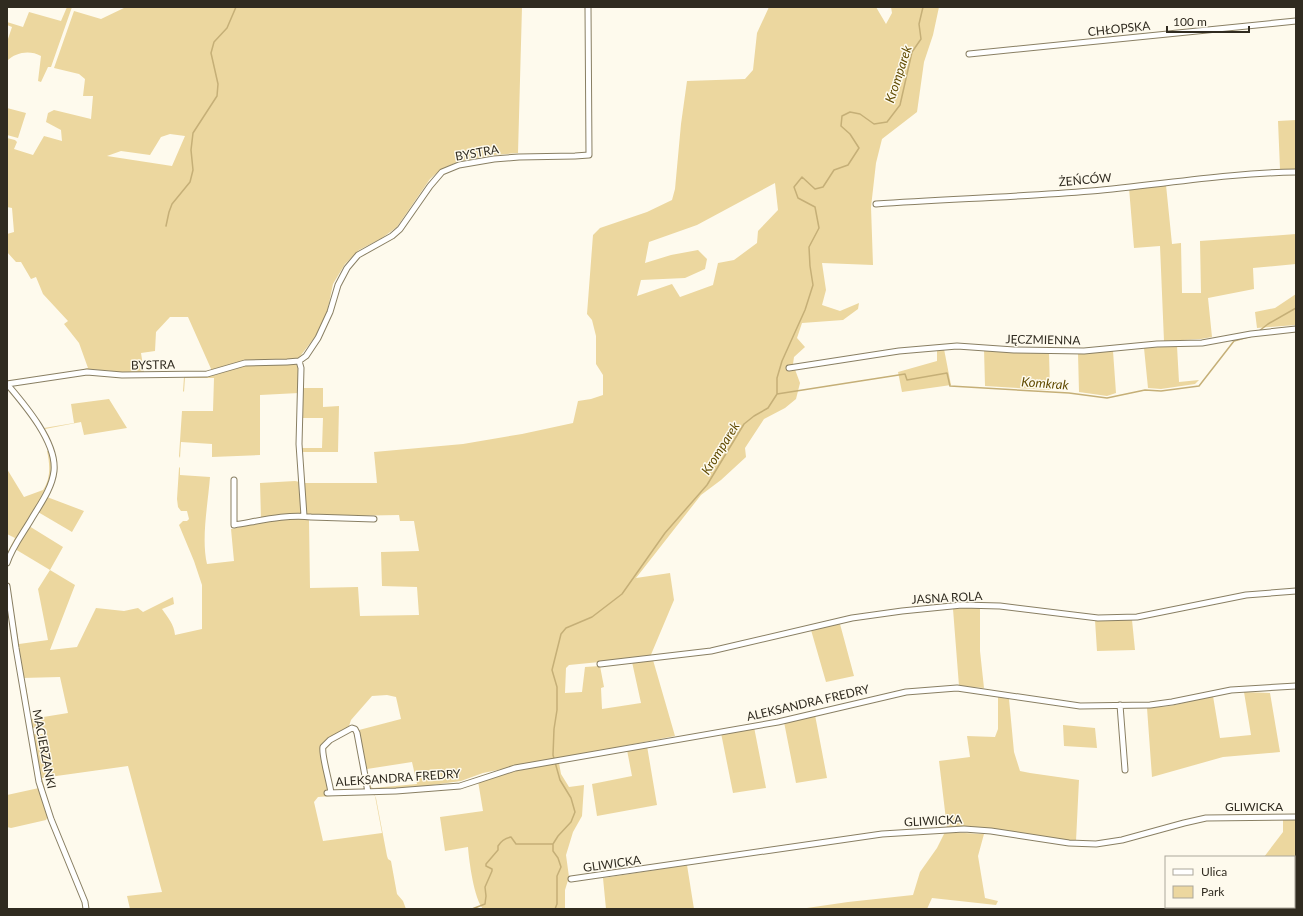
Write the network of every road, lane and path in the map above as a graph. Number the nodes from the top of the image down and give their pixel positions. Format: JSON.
{"nodes":[{"id":1,"x":588,"y":7,"type":"edge"},
{"id":2,"x":1296,"y":21,"type":"edge"},
{"id":3,"x":969,"y":54,"type":"dead end"},
{"id":4,"x":1296,"y":172,"type":"edge"},
{"id":5,"x":876,"y":204,"type":"dead end"},
{"id":6,"x":1296,"y":329,"type":"edge"},
{"id":7,"x":299,"y":361,"type":"junction"},
{"id":8,"x":789,"y":368,"type":"dead end"},
{"id":9,"x":7,"y":384,"type":"edge"},
{"id":10,"x":234,"y":480,"type":"dead end"},
{"id":11,"x":304,"y":516,"type":"junction"},
{"id":12,"x":374,"y":519,"type":"dead end"},
{"id":13,"x":7,"y":563,"type":"edge"},
{"id":14,"x":7,"y":586,"type":"edge"},
{"id":15,"x":1296,"y":592,"type":"edge"},
{"id":16,"x":600,"y":664,"type":"dead end"},
{"id":17,"x":1296,"y":686,"type":"edge"},
{"id":18,"x":1120,"y":705,"type":"junction"},
{"id":19,"x":1125,"y":770,"type":"dead end"},
{"id":20,"x":368,"y":792,"type":"junction"},
{"id":21,"x":1296,"y":817,"type":"edge"},
{"id":22,"x":571,"y":879,"type":"dead end"},
{"id":23,"x":86,"y":909,"type":"edge"}],
"edges":[{"from":1,"to":7,"type":"street","name":"BYSTRA"},
{"from":2,"to":3,"type":"street","name":"CHŁOPSKA"},
{"from":4,"to":5,"type":"street","name":"ŻEŃCÓW"},
{"from":6,"to":8,"type":"street","name":"JĘCZMIENNA"},
{"from":7,"to":9,"type":"street","name":"BYSTRA"},
{"from":7,"to":11,"type":"street"},
{"from":9,"to":13,"type":"street"},
{"from":10,"to":11,"type":"street"},
{"from":11,"to":12,"type":"street"},
{"from":14,"to":23,"type":"street","name":"MACIERZANKI"},
{"from":15,"to":16,"type":"street","name":"JASNA ROLA"},
{"from":17,"to":18,"type":"street","name":"ALEKSANDRA FREDRY"},
{"from":18,"to":19,"type":"street"},
{"from":18,"to":20,"type":"street","name":"ALEKSANDRA FREDRY"},
{"from":20,"to":20,"type":"street","name":"ALEKSANDRA FREDRY"},
{"from":21,"to":22,"type":"street","name":"GLIWICKA"}]}
